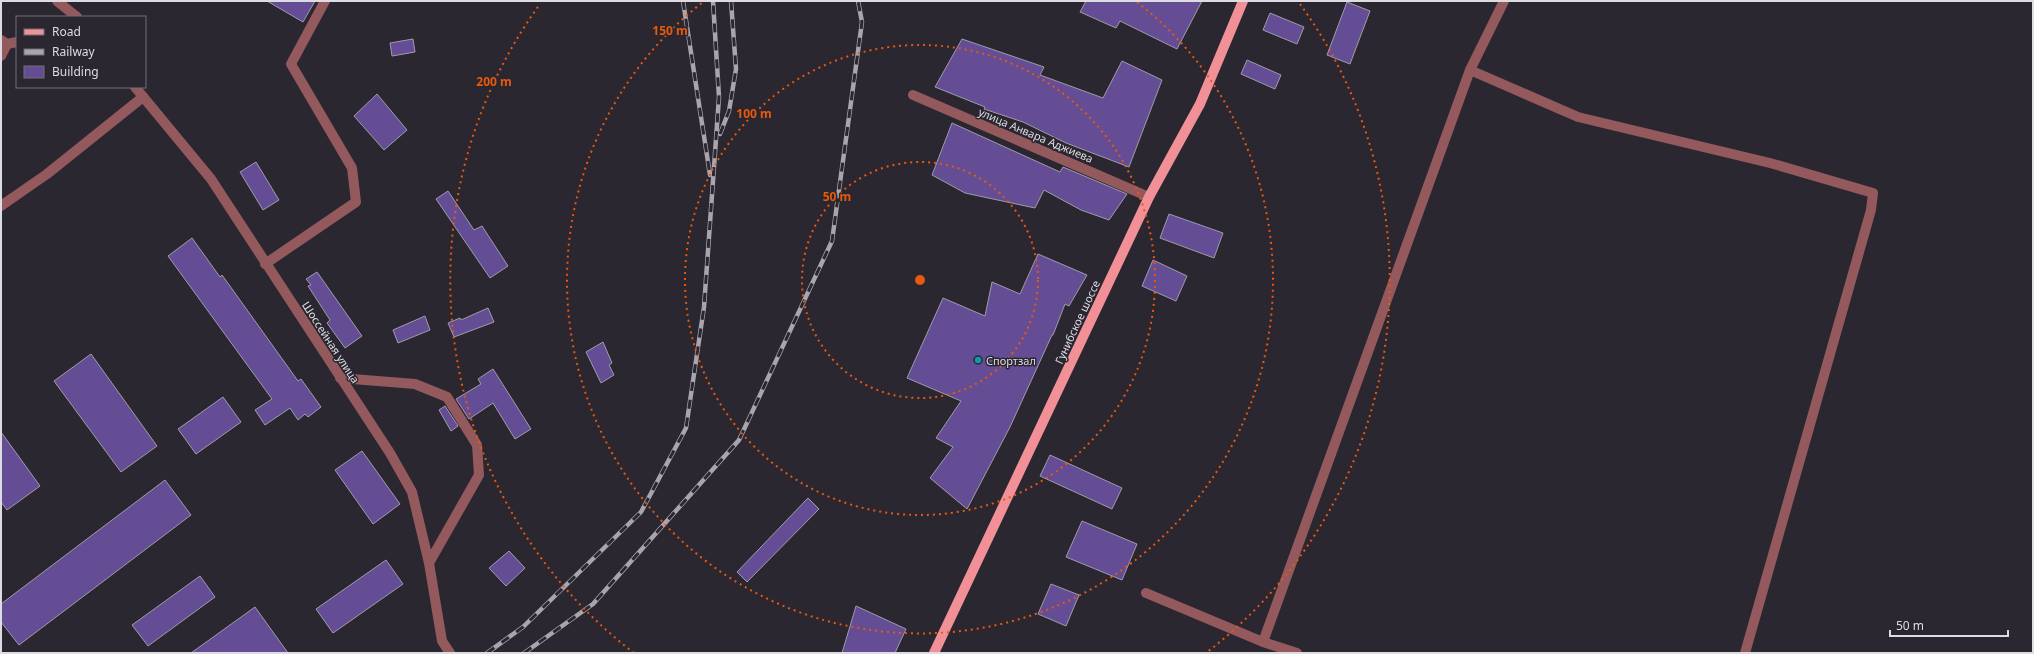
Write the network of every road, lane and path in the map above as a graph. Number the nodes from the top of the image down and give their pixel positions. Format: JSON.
{"nodes":[{"id":1,"x":57,"y":1,"type":"edge"},
{"id":2,"x":325,"y":1,"type":"edge"},
{"id":3,"x":1243,"y":1,"type":"edge"},
{"id":4,"x":1504,"y":1,"type":"edge"},
{"id":5,"x":76,"y":16,"type":"edge"},
{"id":6,"x":8,"y":42,"type":"edge"},
{"id":7,"x":1,"y":56,"type":"edge"},
{"id":8,"x":1470,"y":70,"type":"junction"},
{"id":9,"x":136,"y":88,"type":"edge"},
{"id":10,"x":913,"y":95,"type":"dead end"},
{"id":11,"x":143,"y":97,"type":"junction"},
{"id":12,"x":1149,"y":197,"type":"junction"},
{"id":13,"x":1,"y":206,"type":"edge"},
{"id":14,"x":265,"y":264,"type":"junction"},
{"id":15,"x":340,"y":378,"type":"junction"},
{"id":16,"x":429,"y":563,"type":"junction"},
{"id":17,"x":1146,"y":593,"type":"dead end"},
{"id":18,"x":1263,"y":642,"type":"junction"},
{"id":19,"x":450,"y":653,"type":"edge"},
{"id":20,"x":934,"y":653,"type":"edge"},
{"id":21,"x":1297,"y":653,"type":"edge"},
{"id":22,"x":1745,"y":653,"type":"edge"}],
"edges":[{"from":1,"to":5,"type":"street"},
{"from":2,"to":14,"type":"street"},
{"from":3,"to":12,"type":"main road","name":"Гунибское шоссе"},
{"from":4,"to":8,"type":"street"},
{"from":6,"to":7,"type":"street"},
{"from":8,"to":18,"type":"street"},
{"from":8,"to":22,"type":"street"},
{"from":9,"to":11,"type":"street","name":"Шоссейная улица"},
{"from":10,"to":12,"type":"street","name":"улица Анвара Аджиева"},
{"from":11,"to":13,"type":"street"},
{"from":11,"to":14,"type":"street","name":"Шоссейная улица"},
{"from":12,"to":20,"type":"main road","name":"Гунибское шоссе"},
{"from":14,"to":15,"type":"street","name":"Шоссейная улица"},
{"from":15,"to":16,"type":"street","name":"Шоссейная улица"},
{"from":15,"to":16,"type":"street"},
{"from":16,"to":19,"type":"street","name":"Шоссейная улица"},
{"from":17,"to":18,"type":"street"},
{"from":18,"to":21,"type":"street"}]}
